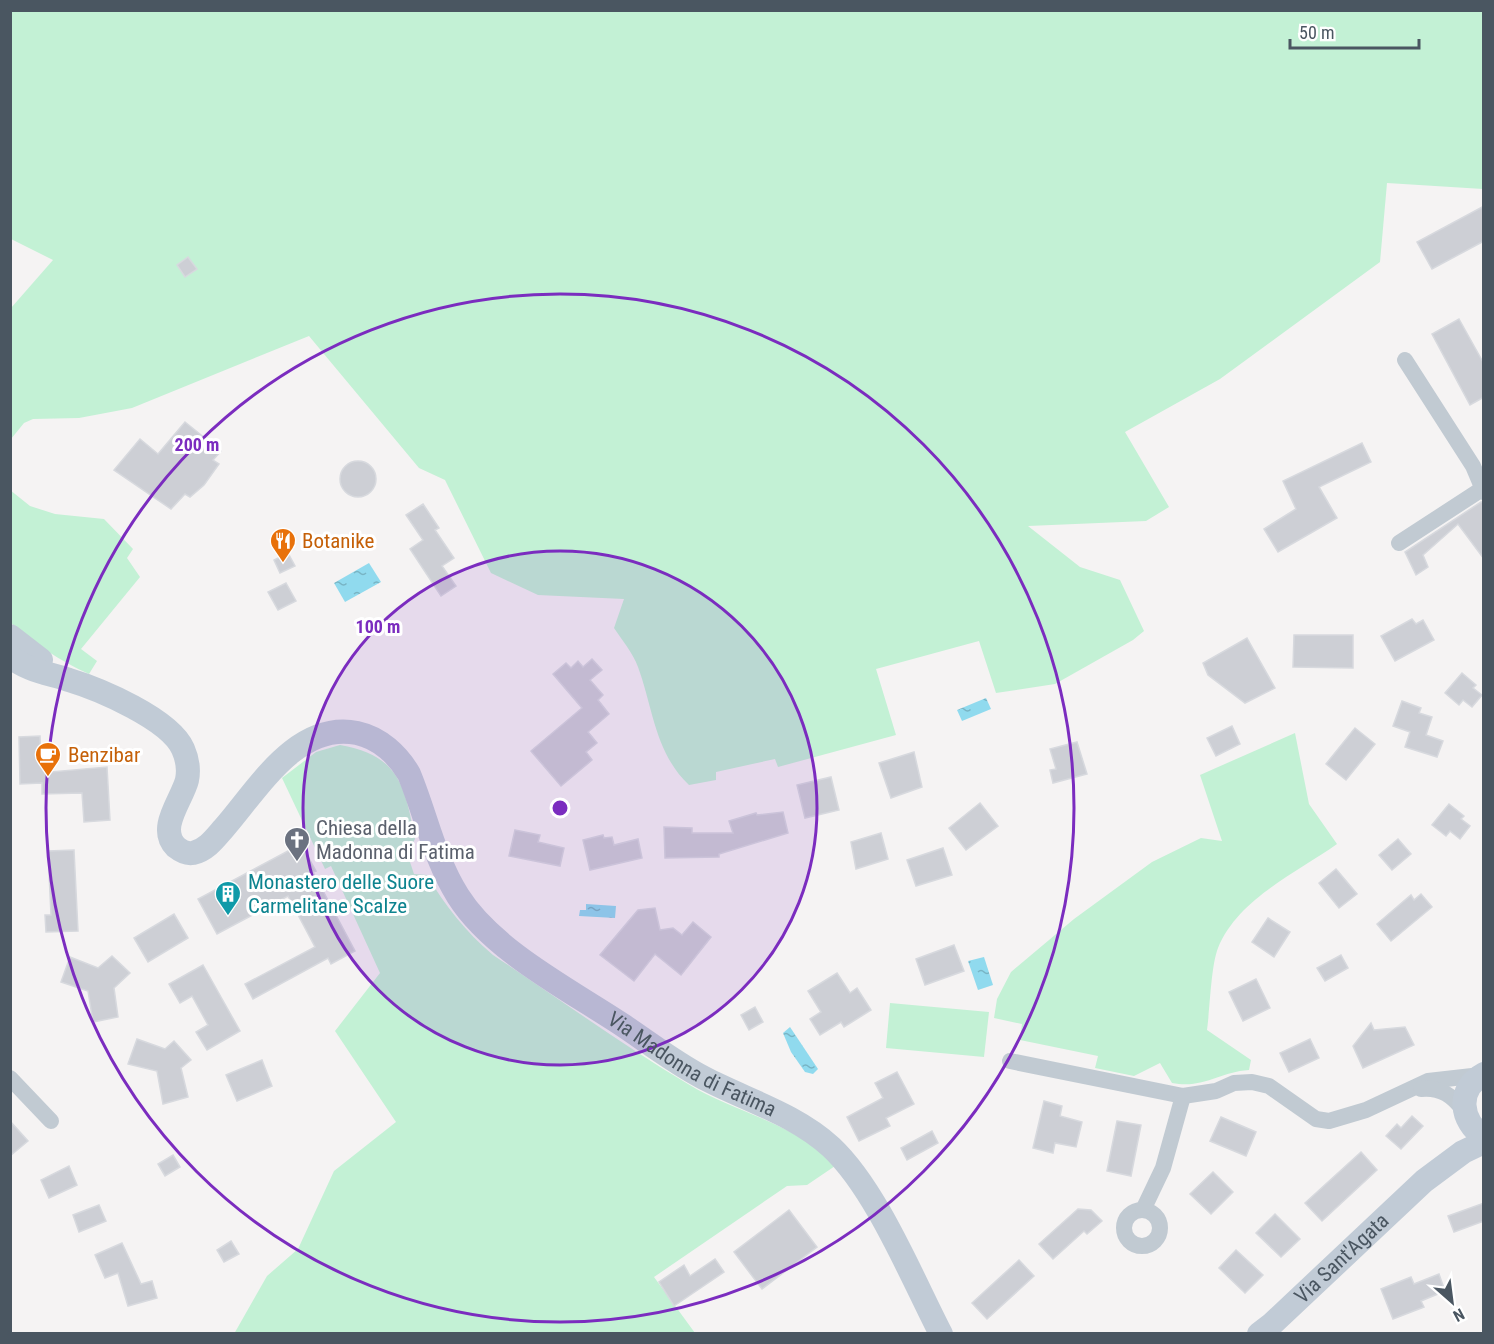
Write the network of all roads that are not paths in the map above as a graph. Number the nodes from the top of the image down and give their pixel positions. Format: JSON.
{"nodes":[{"id":1,"x":1405,"y":360,"type":"dead end"},
{"id":2,"x":1483,"y":491,"type":"edge"},
{"id":3,"x":1399,"y":543,"type":"dead end"},
{"id":4,"x":10,"y":637,"type":"edge"},
{"id":5,"x":10,"y":648,"type":"edge"},
{"id":6,"x":10,"y":656,"type":"edge"},
{"id":7,"x":70,"y":680,"type":"junction"},
{"id":8,"x":1010,"y":1061,"type":"dead end"},
{"id":9,"x":1482,"y":1075,"type":"edge"},
{"id":10,"x":10,"y":1077,"type":"edge"},
{"id":11,"x":1405,"y":1091,"type":"junction"},
{"id":12,"x":1184,"y":1096,"type":"junction"},
{"id":13,"x":1464,"y":1113,"type":"junction"},
{"id":14,"x":51,"y":1121,"type":"dead end"},
{"id":15,"x":1484,"y":1137,"type":"edge"},
{"id":16,"x":1484,"y":1142,"type":"edge"},
{"id":17,"x":1424,"y":1181,"type":"junction"},
{"id":18,"x":1143,"y":1210,"type":"dead end"},
{"id":19,"x":941,"y":1334,"type":"edge"},
{"id":20,"x":1259,"y":1334,"type":"edge"}],
"edges":[{"from":1,"to":2,"type":"street"},
{"from":2,"to":3,"type":"street"},
{"from":4,"to":5,"type":"main road"},
{"from":4,"to":7,"type":"main road"},
{"from":6,"to":7,"type":"main road"},
{"from":7,"to":19,"type":"main road","name":"Via Madonna di Fatima"},
{"from":8,"to":12,"type":"street"},
{"from":9,"to":11,"type":"street"},
{"from":9,"to":13,"type":"main road"},
{"from":10,"to":14,"type":"street"},
{"from":11,"to":12,"type":"street"},
{"from":11,"to":13,"type":"street"},
{"from":12,"to":18,"type":"street"},
{"from":13,"to":15,"type":"main road"},
{"from":13,"to":17,"type":"main road"},
{"from":16,"to":17,"type":"main road"},
{"from":17,"to":20,"type":"main road","name":"Via Sant'Agata"}]}
